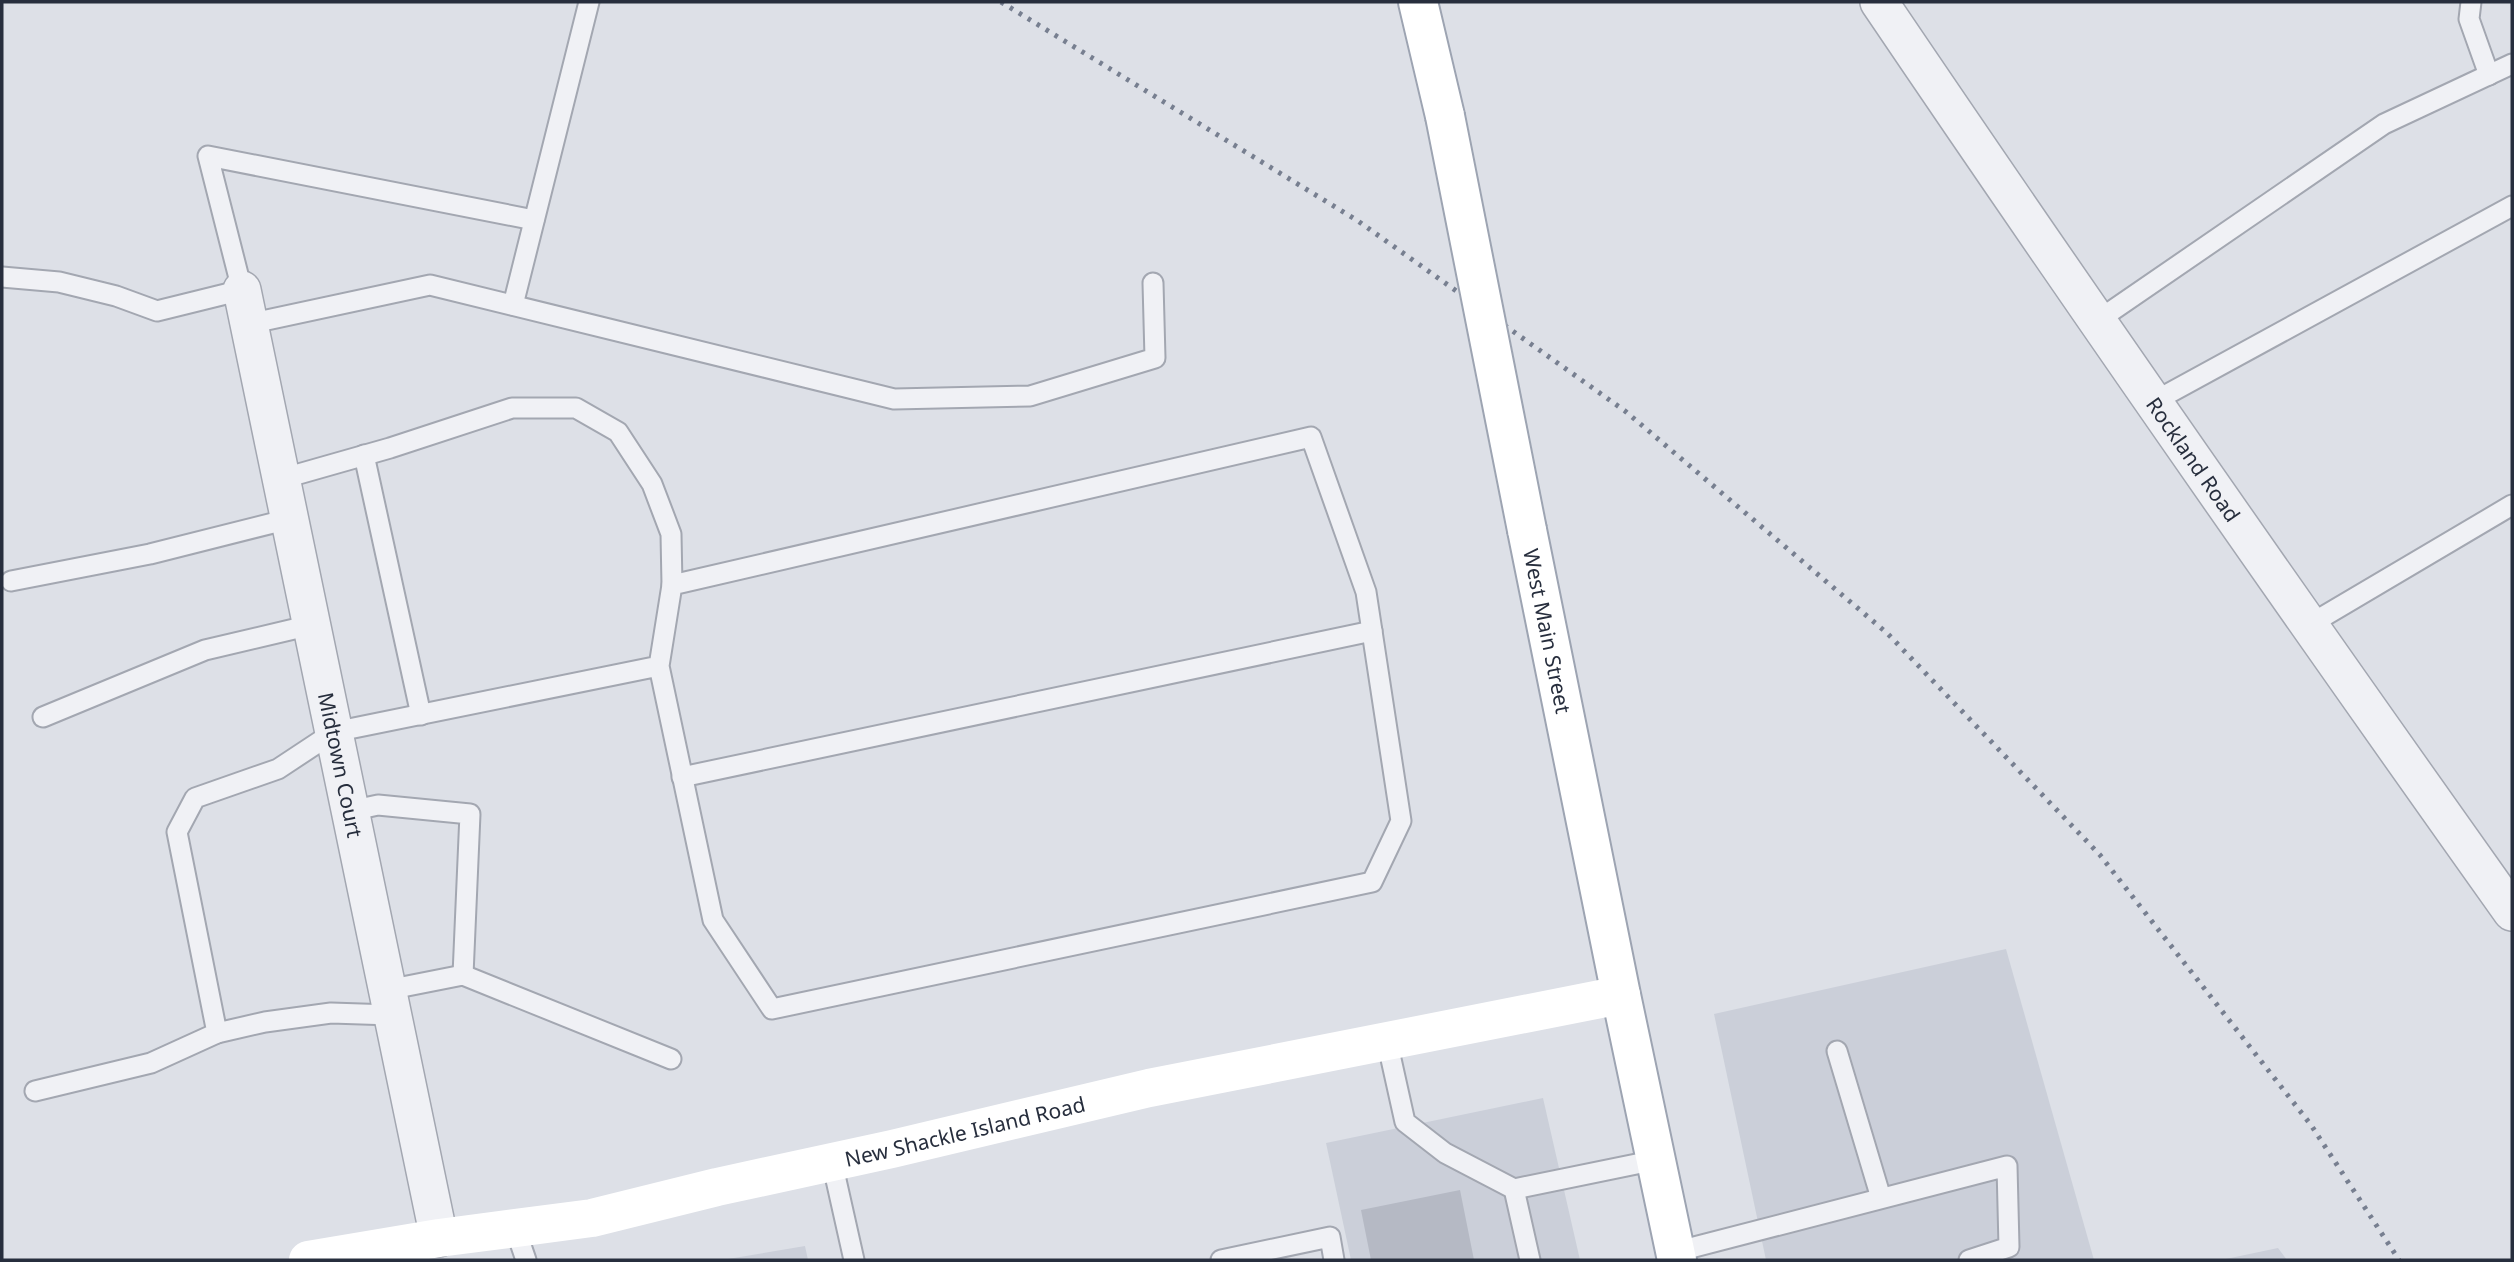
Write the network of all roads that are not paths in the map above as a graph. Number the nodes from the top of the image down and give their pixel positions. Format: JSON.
{"nodes":[{"id":1,"x":589,"y":2,"type":"edge"},
{"id":2,"x":1418,"y":2,"type":"edge"},
{"id":3,"x":1879,"y":2,"type":"edge"},
{"id":4,"x":2471,"y":2,"type":"edge"},
{"id":5,"x":2512,"y":64,"type":"edge"},
{"id":6,"x":2489,"y":75,"type":"junction"},
{"id":7,"x":2512,"y":206,"type":"edge"},
{"id":8,"x":534,"y":220,"type":"junction"},
{"id":9,"x":2,"y":277,"type":"edge"},
{"id":10,"x":1153,"y":283,"type":"dead end"},
{"id":11,"x":513,"y":305,"type":"junction"},
{"id":12,"x":245,"y":307,"type":"junction"},
{"id":13,"x":2097,"y":321,"type":"junction"},
{"id":14,"x":2153,"y":402,"type":"junction"},
{"id":15,"x":363,"y":456,"type":"junction"},
{"id":16,"x":281,"y":479,"type":"junction"},
{"id":17,"x":2512,"y":505,"type":"edge"},
{"id":18,"x":289,"y":519,"type":"junction"},
{"id":19,"x":11,"y":581,"type":"dead end"},
{"id":20,"x":672,"y":585,"type":"junction"},
{"id":21,"x":311,"y":625,"type":"junction"},
{"id":22,"x":2309,"y":625,"type":"junction"},
{"id":23,"x":1372,"y":631,"type":"junction"},
{"id":24,"x":659,"y":666,"type":"junction"},
{"id":25,"x":421,"y":715,"type":"junction"},
{"id":26,"x":43,"y":717,"type":"dead end"},
{"id":27,"x":334,"y":732,"type":"junction"},
{"id":28,"x":682,"y":778,"type":"junction"},
{"id":29,"x":350,"y":811,"type":"junction"},
{"id":30,"x":2512,"y":912,"type":"edge"},
{"id":31,"x":463,"y":975,"type":"junction"},
{"id":32,"x":1620,"y":995,"type":"junction"},
{"id":33,"x":389,"y":1002,"type":"junction"},
{"id":34,"x":217,"y":1033,"type":"junction"},
{"id":35,"x":1387,"y":1041,"type":"junction"},
{"id":36,"x":1837,"y":1051,"type":"dead end"},
{"id":37,"x":671,"y":1059,"type":"dead end"},
{"id":38,"x":35,"y":1091,"type":"dead end"},
{"id":39,"x":1656,"y":1160,"type":"junction"},
{"id":40,"x":832,"y":1162,"type":"junction"},
{"id":41,"x":1514,"y":1189,"type":"junction"},
{"id":42,"x":1881,"y":1198,"type":"junction"},
{"id":43,"x":520,"y":1244,"type":"edge"},
{"id":44,"x":416,"y":1247,"type":"edge"},
{"id":45,"x":1676,"y":1256,"type":"edge"},
{"id":46,"x":308,"y":1260,"type":"edge"},
{"id":47,"x":853,"y":1260,"type":"edge"},
{"id":48,"x":1221,"y":1260,"type":"edge"},
{"id":49,"x":1334,"y":1260,"type":"edge"},
{"id":50,"x":1530,"y":1260,"type":"edge"},
{"id":51,"x":1969,"y":1260,"type":"edge"}],
"edges":[{"from":1,"to":8,"type":"lane"},
{"from":2,"to":32,"type":"main road","name":"West Main Street","bridge":true},
{"from":3,"to":13,"type":"street","name":"Rockland Road"},
{"from":4,"to":6,"type":"lane"},
{"from":5,"to":6,"type":"lane"},
{"from":6,"to":13,"type":"lane"},
{"from":7,"to":14,"type":"lane"},
{"from":8,"to":11,"type":"lane"},
{"from":8,"to":12,"type":"lane"},
{"from":9,"to":12,"type":"lane"},
{"from":10,"to":11,"type":"lane"},
{"from":11,"to":12,"type":"lane"},
{"from":12,"to":16,"type":"street","name":"Midtown Court"},
{"from":13,"to":14,"type":"street","name":"Rockland Road"},
{"from":14,"to":22,"type":"street","name":"Rockland Road"},
{"from":15,"to":16,"type":"lane"},
{"from":15,"to":20,"type":"lane"},
{"from":15,"to":25,"type":"lane"},
{"from":16,"to":18,"type":"street","name":"Midtown Court"},
{"from":17,"to":22,"type":"lane"},
{"from":18,"to":19,"type":"lane"},
{"from":18,"to":21,"type":"street","name":"Midtown Court"},
{"from":20,"to":23,"type":"lane"},
{"from":20,"to":24,"type":"lane"},
{"from":21,"to":26,"type":"lane"},
{"from":21,"to":27,"type":"street","name":"Midtown Court"},
{"from":22,"to":30,"type":"street","name":"Rockland Road"},
{"from":23,"to":28,"type":"lane"},
{"from":23,"to":28,"type":"lane"},
{"from":24,"to":25,"type":"lane"},
{"from":24,"to":28,"type":"lane"},
{"from":25,"to":27,"type":"lane"},
{"from":27,"to":29,"type":"street","name":"Midtown Court"},
{"from":27,"to":34,"type":"lane"},
{"from":29,"to":31,"type":"lane"},
{"from":29,"to":33,"type":"street","name":"Midtown Court"},
{"from":31,"to":33,"type":"lane"},
{"from":31,"to":37,"type":"lane"},
{"from":32,"to":35,"type":"main road","name":"New Shackle Island Road"},
{"from":32,"to":39,"type":"main road","name":"West Main Street"},
{"from":33,"to":34,"type":"lane"},
{"from":33,"to":44,"type":"street","name":"Midtown Court"},
{"from":34,"to":38,"type":"lane"},
{"from":35,"to":40,"type":"main road","name":"New Shackle Island Road"},
{"from":35,"to":41,"type":"lane"},
{"from":36,"to":42,"type":"lane"},
{"from":39,"to":41,"type":"lane"},
{"from":39,"to":45,"type":"main road","name":"West Main Street"},
{"from":40,"to":43,"type":"main road","name":"New Shackle Island Road"},
{"from":40,"to":47,"type":"lane"},
{"from":41,"to":50,"type":"lane"},
{"from":42,"to":45,"type":"lane"},
{"from":42,"to":51,"type":"lane"},
{"from":43,"to":44,"type":"main road","name":"New Shackle Island Road"},
{"from":44,"to":46,"type":"main road","name":"New Shackle Island Road"},
{"from":48,"to":49,"type":"lane"}]}
